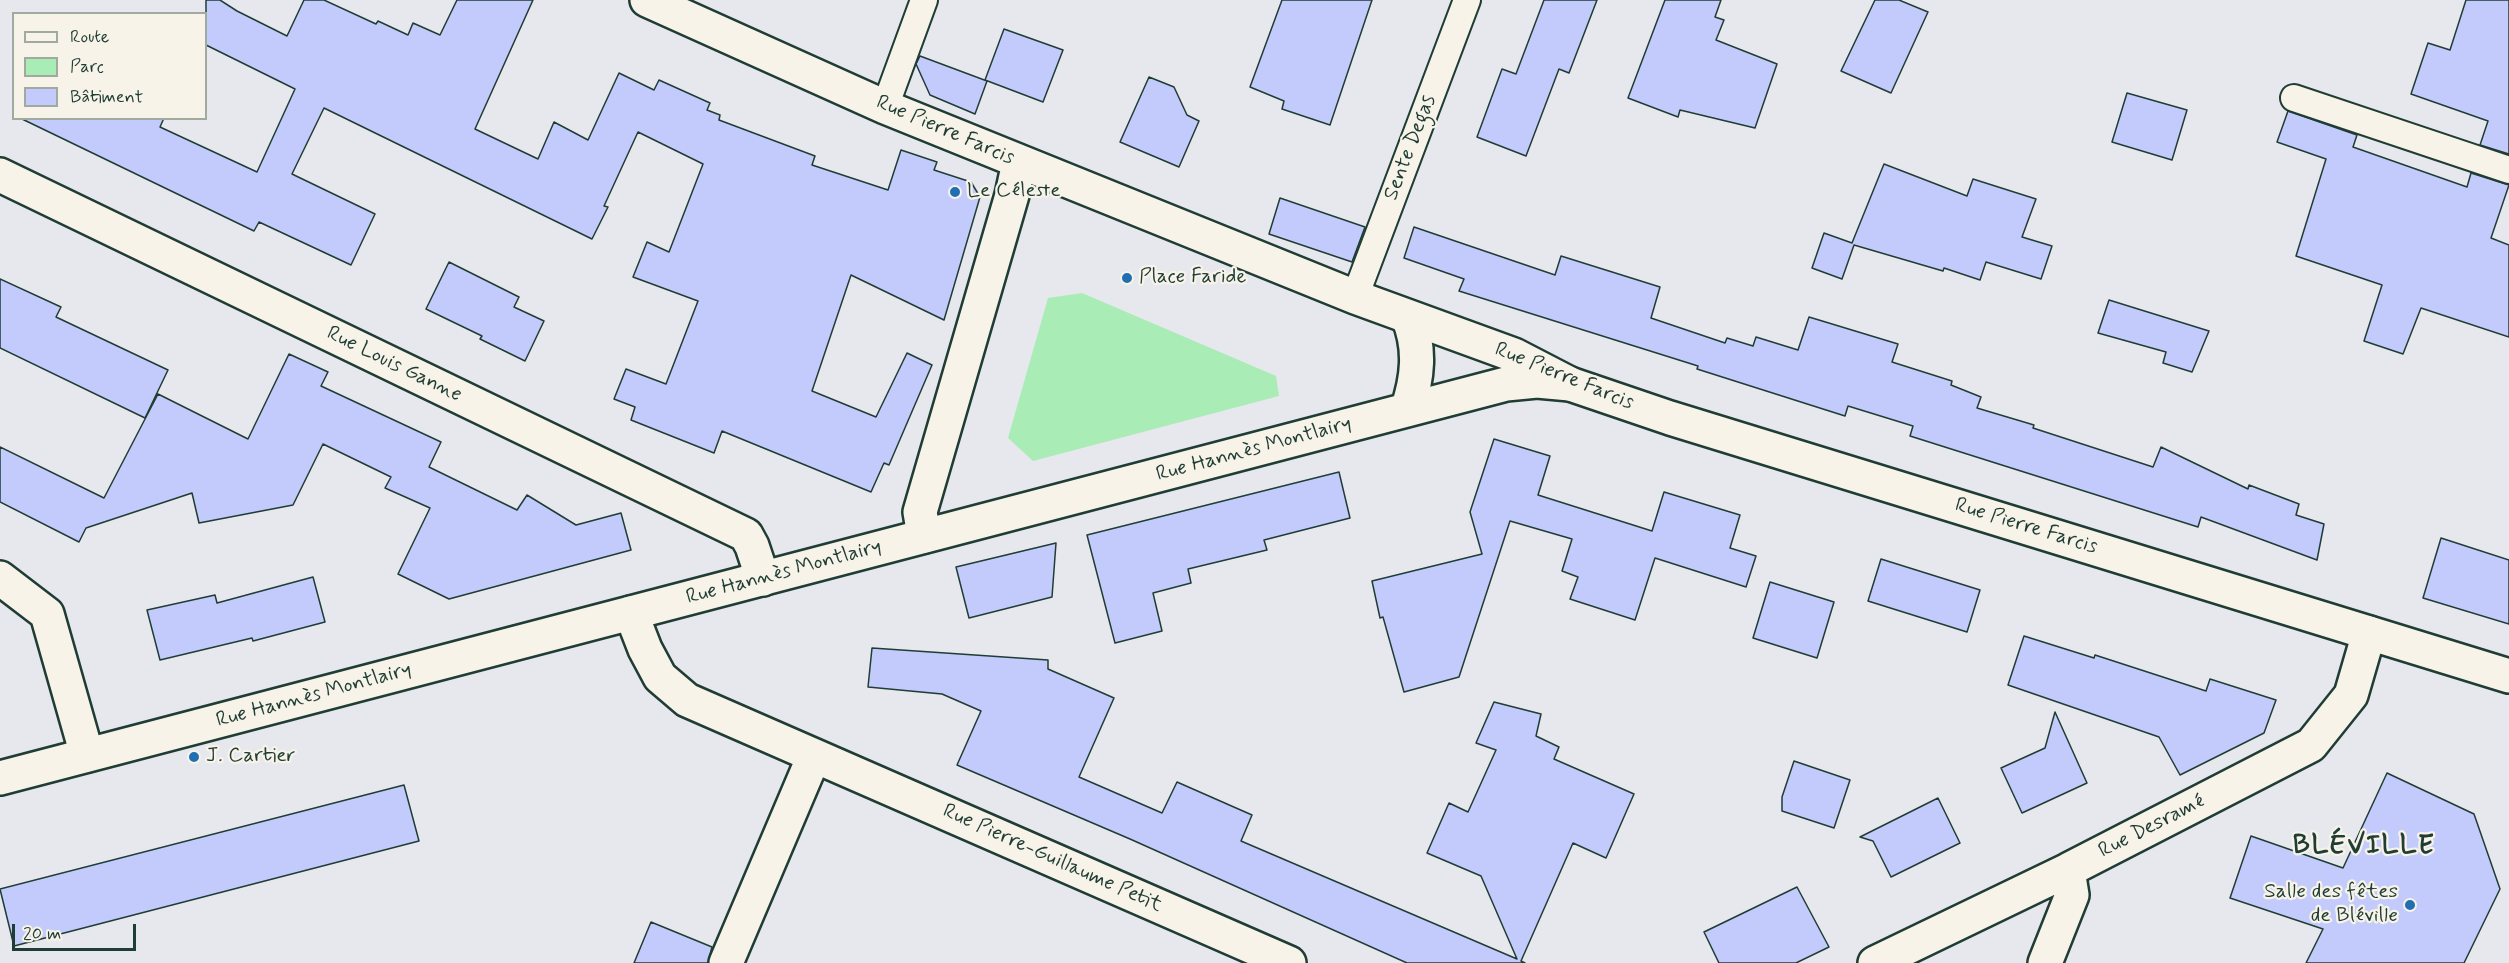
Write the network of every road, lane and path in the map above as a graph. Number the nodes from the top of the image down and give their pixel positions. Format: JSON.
{"nodes":[{"id":1,"x":647,"y":0,"type":"edge"},
{"id":2,"x":924,"y":0,"type":"edge"},
{"id":3,"x":1467,"y":0,"type":"edge"},
{"id":4,"x":2294,"y":98,"type":"dead end"},
{"id":5,"x":885,"y":106,"type":"junction"},
{"id":6,"x":1019,"y":162,"type":"junction"},
{"id":7,"x":2509,"y":170,"type":"edge"},
{"id":8,"x":0,"y":175,"type":"edge"},
{"id":9,"x":1355,"y":297,"type":"junction"},
{"id":10,"x":1408,"y":317,"type":"junction"},
{"id":11,"x":1570,"y":384,"type":"junction"},
{"id":12,"x":1407,"y":410,"type":"junction"},
{"id":13,"x":924,"y":536,"type":"junction"},
{"id":14,"x":0,"y":578,"type":"edge"},
{"id":15,"x":763,"y":579,"type":"junction"},
{"id":16,"x":632,"y":613,"type":"junction"},
{"id":17,"x":2369,"y":633,"type":"junction"},
{"id":18,"x":2509,"y":676,"type":"edge"},
{"id":19,"x":87,"y":755,"type":"junction"},
{"id":20,"x":814,"y":756,"type":"junction"},
{"id":21,"x":0,"y":778,"type":"edge"},
{"id":22,"x":2068,"y":870,"type":"junction"},
{"id":23,"x":726,"y":963,"type":"edge"},
{"id":24,"x":1289,"y":963,"type":"edge"},
{"id":25,"x":1875,"y":963,"type":"edge"},
{"id":26,"x":2045,"y":963,"type":"edge"}],
"edges":[{"from":1,"to":5,"type":"street","name":"Rue Pierre Farcis"},
{"from":2,"to":5,"type":"lane"},
{"from":3,"to":9,"type":"lane","name":"Sente Degas"},
{"from":4,"to":7,"type":"lane"},
{"from":5,"to":6,"type":"street","name":"Rue Pierre Farcis"},
{"from":6,"to":9,"type":"street","name":"Rue Pierre Farcis"},
{"from":6,"to":13,"type":"street"},
{"from":8,"to":15,"type":"street","name":"Rue Louis Ganne"},
{"from":9,"to":10,"type":"street","name":"Rue Pierre Farcis"},
{"from":10,"to":11,"type":"street","name":"Rue Pierre Farcis"},
{"from":10,"to":12,"type":"street"},
{"from":11,"to":12,"type":"street","name":"Rue Hannès Montlairy"},
{"from":11,"to":17,"type":"street","name":"Rue Pierre Farcis"},
{"from":12,"to":13,"type":"street","name":"Rue Hannès Montlairy"},
{"from":13,"to":15,"type":"street","name":"Rue Hannès Montlairy"},
{"from":14,"to":19,"type":"street"},
{"from":15,"to":16,"type":"street","name":"Rue Hannès Montlairy"},
{"from":16,"to":19,"type":"street","name":"Rue Hannès Montlairy"},
{"from":16,"to":20,"type":"street","name":"Rue Pierre-Guillaume Petit"},
{"from":17,"to":18,"type":"street","name":"Rue Pierre Farcis"},
{"from":17,"to":22,"type":"street","name":"Rue Desramé"},
{"from":19,"to":21,"type":"street","name":"Rue Hannès Montlairy"},
{"from":20,"to":23,"type":"street"},
{"from":20,"to":24,"type":"street","name":"Rue Pierre-Guillaume Petit"},
{"from":22,"to":25,"type":"street","name":"Rue Desramé"},
{"from":22,"to":26,"type":"street"}]}
